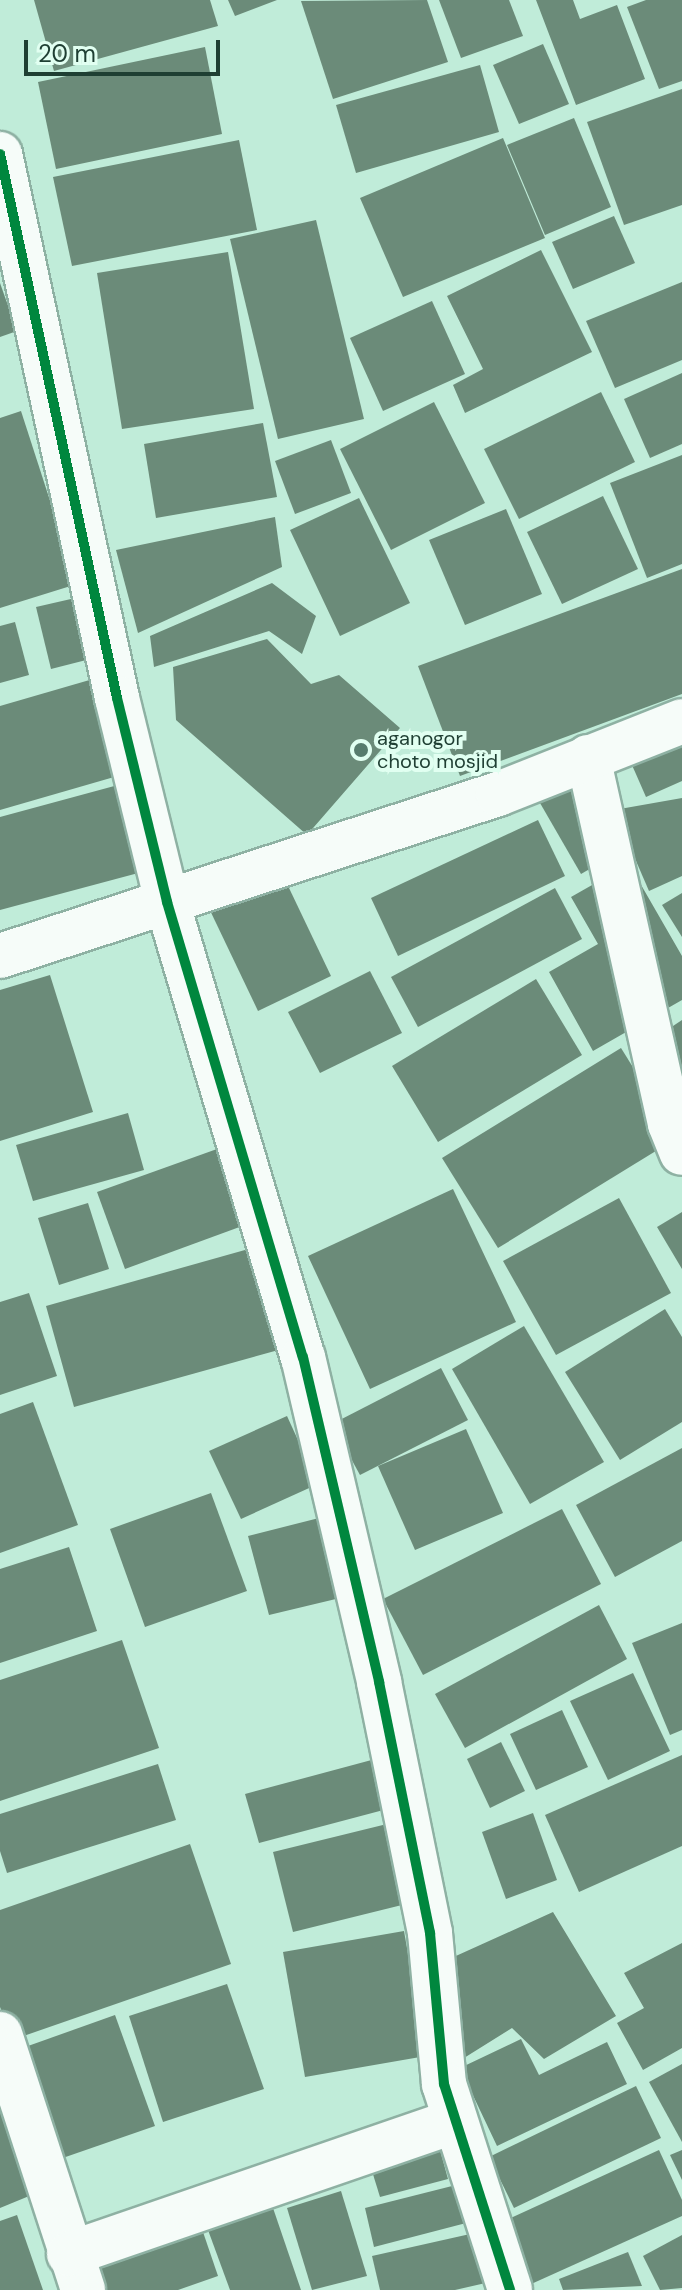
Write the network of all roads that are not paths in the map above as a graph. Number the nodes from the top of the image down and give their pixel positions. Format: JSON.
{"nodes":[{"id":1,"x":0,"y":154,"type":"edge"},
{"id":2,"x":682,"y":721,"type":"edge"},
{"id":3,"x":588,"y":757,"type":"junction"},
{"id":4,"x":167,"y":902,"type":"junction"},
{"id":5,"x":0,"y":956,"type":"edge"},
{"id":6,"x":682,"y":1153,"type":"edge"},
{"id":7,"x":0,"y":2034,"type":"edge"},
{"id":8,"x":453,"y":2122,"type":"junction"},
{"id":9,"x":76,"y":2272,"type":"edge"},
{"id":10,"x":510,"y":2290,"type":"edge"}],
"edges":[{"from":1,"to":4,"type":"street"},
{"from":2,"to":3,"type":"street"},
{"from":3,"to":4,"type":"street"},
{"from":3,"to":6,"type":"street"},
{"from":4,"to":5,"type":"street"},
{"from":4,"to":8,"type":"street"},
{"from":7,"to":9,"type":"street"},
{"from":8,"to":9,"type":"street"},
{"from":8,"to":10,"type":"street"}]}
